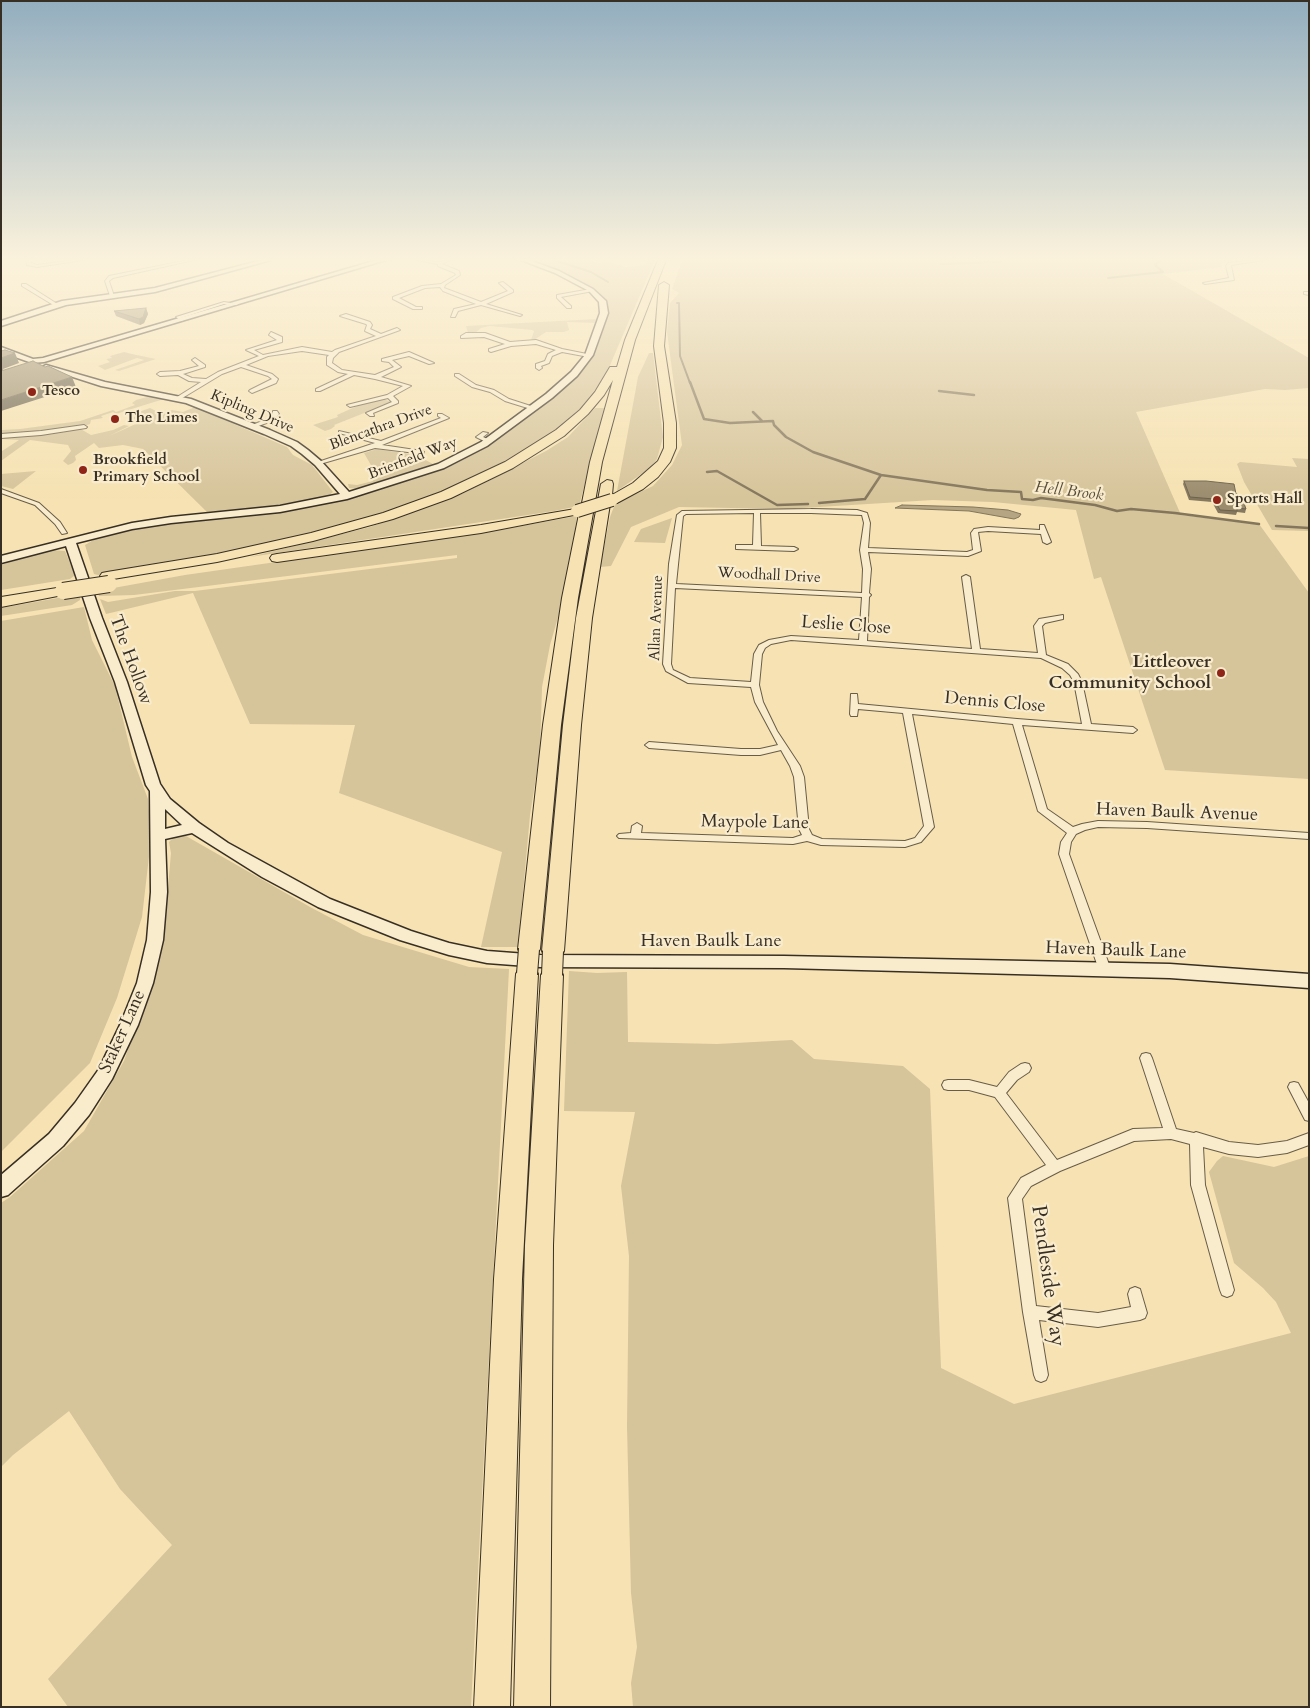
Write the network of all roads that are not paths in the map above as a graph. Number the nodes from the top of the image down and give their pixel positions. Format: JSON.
{"nodes":[{"id":1,"x":115,"y":340,"type":"edge"},
{"id":2,"x":280,"y":340,"type":"edge"},
{"id":3,"x":371,"y":340,"type":"edge"},
{"id":4,"x":498,"y":340,"type":"edge"},
{"id":5,"x":594,"y":340,"type":"edge"},
{"id":6,"x":630,"y":340,"type":"joint"},
{"id":7,"x":642,"y":340,"type":"edge"},
{"id":8,"x":660,"y":340,"type":"edge"},
{"id":9,"x":510,"y":344,"type":"junction"},
{"id":10,"x":1,"y":349,"type":"edge"},
{"id":11,"x":490,"y":350,"type":"dead end"},
{"id":12,"x":561,"y":350,"type":"junction"},
{"id":13,"x":332,"y":354,"type":"junction"},
{"id":14,"x":589,"y":354,"type":"junction"},
{"id":15,"x":262,"y":356,"type":"junction"},
{"id":16,"x":195,"y":360,"type":"dead end"},
{"id":17,"x":36,"y":363,"type":"junction"},
{"id":18,"x":431,"y":363,"type":"dead end"},
{"id":19,"x":241,"y":364,"type":"junction"},
{"id":20,"x":20,"y":368,"type":"edge"},
{"id":21,"x":539,"y":368,"type":"dead end"},
{"id":22,"x":180,"y":373,"type":"junction"},
{"id":23,"x":160,"y":374,"type":"dead end"},
{"id":24,"x":352,"y":374,"type":"junction"},
{"id":25,"x":457,"y":375,"type":"dead end"},
{"id":26,"x":376,"y":377,"type":"junction"},
{"id":27,"x":207,"y":381,"type":"junction"},
{"id":28,"x":318,"y":390,"type":"dead end"},
{"id":29,"x":252,"y":391,"type":"dead end"},
{"id":30,"x":389,"y":396,"type":"junction"},
{"id":31,"x":179,"y":398,"type":"junction"},
{"id":32,"x":350,"y":405,"type":"dead end"},
{"id":33,"x":534,"y":408,"type":"junction"},
{"id":34,"x":275,"y":412,"type":"dead end"},
{"id":35,"x":372,"y":415,"type":"dead end"},
{"id":36,"x":440,"y":415,"type":"dead end"},
{"id":37,"x":254,"y":426,"type":"junction"},
{"id":38,"x":84,"y":427,"type":"dead end"},
{"id":39,"x":341,"y":432,"type":"dead end"},
{"id":40,"x":1,"y":436,"type":"edge"},
{"id":41,"x":378,"y":444,"type":"junction"},
{"id":42,"x":422,"y":453,"type":"dead end"},
{"id":43,"x":318,"y":463,"type":"junction"},
{"id":44,"x":1,"y":491,"type":"edge"},
{"id":45,"x":347,"y":496,"type":"junction"},
{"id":46,"x":604,"y":503,"type":"edge"},
{"id":47,"x":604,"y":503,"type":"edge"},
{"id":48,"x":604,"y":503,"type":"edge"},
{"id":49,"x":604,"y":503,"type":"edge"},
{"id":50,"x":757,"y":512,"type":"junction"},
{"id":51,"x":67,"y":537,"type":"junction"},
{"id":52,"x":1047,"y":542,"type":"dead end"},
{"id":53,"x":739,"y":547,"type":"dead end"},
{"id":54,"x":757,"y":548,"type":"junction"},
{"id":55,"x":794,"y":549,"type":"dead end"},
{"id":56,"x":864,"y":550,"type":"junction"},
{"id":57,"x":1,"y":560,"type":"edge"},
{"id":58,"x":108,"y":580,"type":"junction"},
{"id":59,"x":957,"y":583,"type":"dead end"},
{"id":60,"x":671,"y":586,"type":"junction"},
{"id":61,"x":63,"y":588,"type":"junction"},
{"id":62,"x":1,"y":594,"type":"edge"},
{"id":63,"x":867,"y":595,"type":"junction"},
{"id":64,"x":1,"y":602,"type":"edge"},
{"id":65,"x":1060,"y":618,"type":"dead end"},
{"id":66,"x":863,"y":644,"type":"junction"},
{"id":67,"x":976,"y":652,"type":"junction"},
{"id":68,"x":1042,"y":656,"type":"junction"},
{"id":69,"x":754,"y":685,"type":"junction"},
{"id":70,"x":854,"y":696,"type":"dead end"},
{"id":71,"x":907,"y":711,"type":"junction"},
{"id":72,"x":1017,"y":722,"type":"junction"},
{"id":73,"x":1087,"y":726,"type":"junction"},
{"id":74,"x":1133,"y":730,"type":"dead end"},
{"id":75,"x":649,"y":745,"type":"dead end"},
{"id":76,"x":783,"y":747,"type":"junction"},
{"id":77,"x":157,"y":791,"type":"junction"},
{"id":78,"x":637,"y":826,"type":"dead end"},
{"id":79,"x":194,"y":827,"type":"junction"},
{"id":80,"x":1073,"y":832,"type":"junction"},
{"id":81,"x":158,"y":836,"type":"junction"},
{"id":82,"x":622,"y":836,"type":"dead end"},
{"id":83,"x":636,"y":836,"type":"junction"},
{"id":84,"x":1309,"y":836,"type":"edge"},
{"id":85,"x":808,"y":837,"type":"junction"},
{"id":86,"x":540,"y":962,"type":"junction"},
{"id":87,"x":1105,"y":970,"type":"junction"},
{"id":88,"x":1309,"y":981,"type":"edge"},
{"id":89,"x":1146,"y":1058,"type":"dead end"},
{"id":90,"x":1025,"y":1068,"type":"dead end"},
{"id":91,"x":948,"y":1085,"type":"dead end"},
{"id":92,"x":1294,"y":1087,"type":"dead end"},
{"id":93,"x":1000,"y":1093,"type":"junction"},
{"id":94,"x":1309,"y":1116,"type":"edge"},
{"id":95,"x":1171,"y":1133,"type":"junction"},
{"id":96,"x":1196,"y":1138,"type":"junction"},
{"id":97,"x":1309,"y":1140,"type":"edge"},
{"id":98,"x":1054,"y":1166,"type":"junction"},
{"id":99,"x":1,"y":1188,"type":"edge"},
{"id":100,"x":1227,"y":1290,"type":"dead end"},
{"id":101,"x":1135,"y":1294,"type":"dead end"},
{"id":102,"x":1030,"y":1312,"type":"junction"},
{"id":103,"x":1041,"y":1375,"type":"dead end"},
{"id":104,"x":492,"y":1707,"type":"edge"},
{"id":105,"x":532,"y":1707,"type":"edge"}],
"edges":[{"from":1,"to":17,"type":"street"},
{"from":2,"to":15,"type":"street"},
{"from":3,"to":13,"type":"street"},
{"from":4,"to":9,"type":"street"},
{"from":5,"to":14,"type":"street","name":"Brierfield Way"},
{"from":6,"to":58,"type":"highway"},
{"from":6,"to":86,"type":"highway"},
{"from":7,"to":47,"type":"highway","bridge":true},
{"from":8,"to":48,"type":"highway","bridge":true},
{"from":9,"to":11,"type":"street"},
{"from":9,"to":12,"type":"street"},
{"from":10,"to":17,"type":"street","name":"Kipling Drive"},
{"from":12,"to":14,"type":"street"},
{"from":12,"to":21,"type":"street"},
{"from":13,"to":15,"type":"street"},
{"from":13,"to":24,"type":"street"},
{"from":14,"to":33,"type":"street","name":"Brierfield Way"},
{"from":15,"to":19,"type":"street"},
{"from":16,"to":22,"type":"street"},
{"from":17,"to":20,"type":"street"},
{"from":17,"to":31,"type":"street","name":"Kipling Drive"},
{"from":18,"to":26,"type":"street"},
{"from":19,"to":27,"type":"street"},
{"from":19,"to":29,"type":"street"},
{"from":22,"to":23,"type":"street"},
{"from":22,"to":27,"type":"street"},
{"from":24,"to":26,"type":"street"},
{"from":24,"to":28,"type":"street"},
{"from":25,"to":33,"type":"street"},
{"from":26,"to":30,"type":"street"},
{"from":27,"to":31,"type":"street"},
{"from":30,"to":32,"type":"street"},
{"from":30,"to":35,"type":"street"},
{"from":31,"to":37,"type":"street","name":"Kipling Drive"},
{"from":33,"to":45,"type":"street","name":"Brierfield Way"},
{"from":34,"to":37,"type":"street"},
{"from":36,"to":41,"type":"street","name":"Blencathra Drive"},
{"from":37,"to":43,"type":"street","name":"Kipling Drive"},
{"from":38,"to":40,"type":"street"},
{"from":39,"to":41,"type":"street"},
{"from":41,"to":42,"type":"street"},
{"from":41,"to":43,"type":"street","name":"Blencathra Drive"},
{"from":43,"to":45,"type":"street","name":"Kipling Drive"},
{"from":44,"to":51,"type":"street","name":"The Hollow"},
{"from":45,"to":51,"type":"street","name":"Brierfield Way"},
{"from":46,"to":86,"type":"highway","bridge":true},
{"from":49,"to":58,"type":"highway","bridge":true},
{"from":50,"to":54,"type":"street"},
{"from":50,"to":56,"type":"street"},
{"from":50,"to":60,"type":"street","name":"Allan Avenue"},
{"from":51,"to":57,"type":"street","name":"Brierfield Way"},
{"from":51,"to":77,"type":"street","name":"The Hollow"},
{"from":52,"to":56,"type":"street"},
{"from":53,"to":54,"type":"street"},
{"from":54,"to":55,"type":"street"},
{"from":56,"to":63,"type":"street"},
{"from":58,"to":61,"type":"highway","bridge":true},
{"from":59,"to":67,"type":"street"},
{"from":60,"to":63,"type":"street","name":"Woodhall Drive"},
{"from":60,"to":69,"type":"street","name":"Allan Avenue"},
{"from":61,"to":62,"type":"highway"},
{"from":61,"to":64,"type":"highway"},
{"from":63,"to":66,"type":"street"},
{"from":65,"to":68,"type":"street"},
{"from":66,"to":67,"type":"street","name":"Leslie Close"},
{"from":66,"to":69,"type":"street","name":"Leslie Close"},
{"from":67,"to":68,"type":"street","name":"Leslie Close"},
{"from":68,"to":73,"type":"street","name":"Leslie Close"},
{"from":69,"to":76,"type":"street","name":"Leslie Close"},
{"from":70,"to":71,"type":"street","name":"Dennis Close"},
{"from":71,"to":72,"type":"street","name":"Dennis Close"},
{"from":71,"to":85,"type":"street","name":"Maypole Lane"},
{"from":72,"to":73,"type":"street","name":"Dennis Close"},
{"from":72,"to":80,"type":"street"},
{"from":73,"to":74,"type":"street","name":"Dennis Close"},
{"from":75,"to":76,"type":"street"},
{"from":76,"to":85,"type":"street","name":"Leslie Close"},
{"from":77,"to":79,"type":"street","name":"Haven Baulk Lane"},
{"from":77,"to":81,"type":"street","name":"Staker Lane"},
{"from":78,"to":83,"type":"street"},
{"from":79,"to":81,"type":"street"},
{"from":79,"to":87,"type":"street","name":"Haven Baulk Lane"},
{"from":80,"to":84,"type":"street","name":"Haven Baulk Avenue"},
{"from":80,"to":87,"type":"street","name":"Haven Baulk Avenue"},
{"from":81,"to":99,"type":"street","name":"Staker Lane"},
{"from":82,"to":83,"type":"street","name":"Maypole Lane"},
{"from":83,"to":85,"type":"street","name":"Maypole Lane"},
{"from":86,"to":104,"type":"highway"},
{"from":86,"to":105,"type":"highway"},
{"from":87,"to":88,"type":"street","name":"Haven Baulk Lane"},
{"from":89,"to":95,"type":"street"},
{"from":90,"to":93,"type":"street"},
{"from":91,"to":93,"type":"street"},
{"from":92,"to":94,"type":"street"},
{"from":93,"to":98,"type":"street"},
{"from":95,"to":96,"type":"street","name":"Pendleside Way"},
{"from":95,"to":98,"type":"street","name":"Pendleside Way"},
{"from":96,"to":97,"type":"street","name":"Pendleside Way"},
{"from":96,"to":100,"type":"street"},
{"from":98,"to":102,"type":"street","name":"Pendleside Way"},
{"from":101,"to":102,"type":"street"},
{"from":102,"to":103,"type":"street","name":"Pendleside Way"}]}
